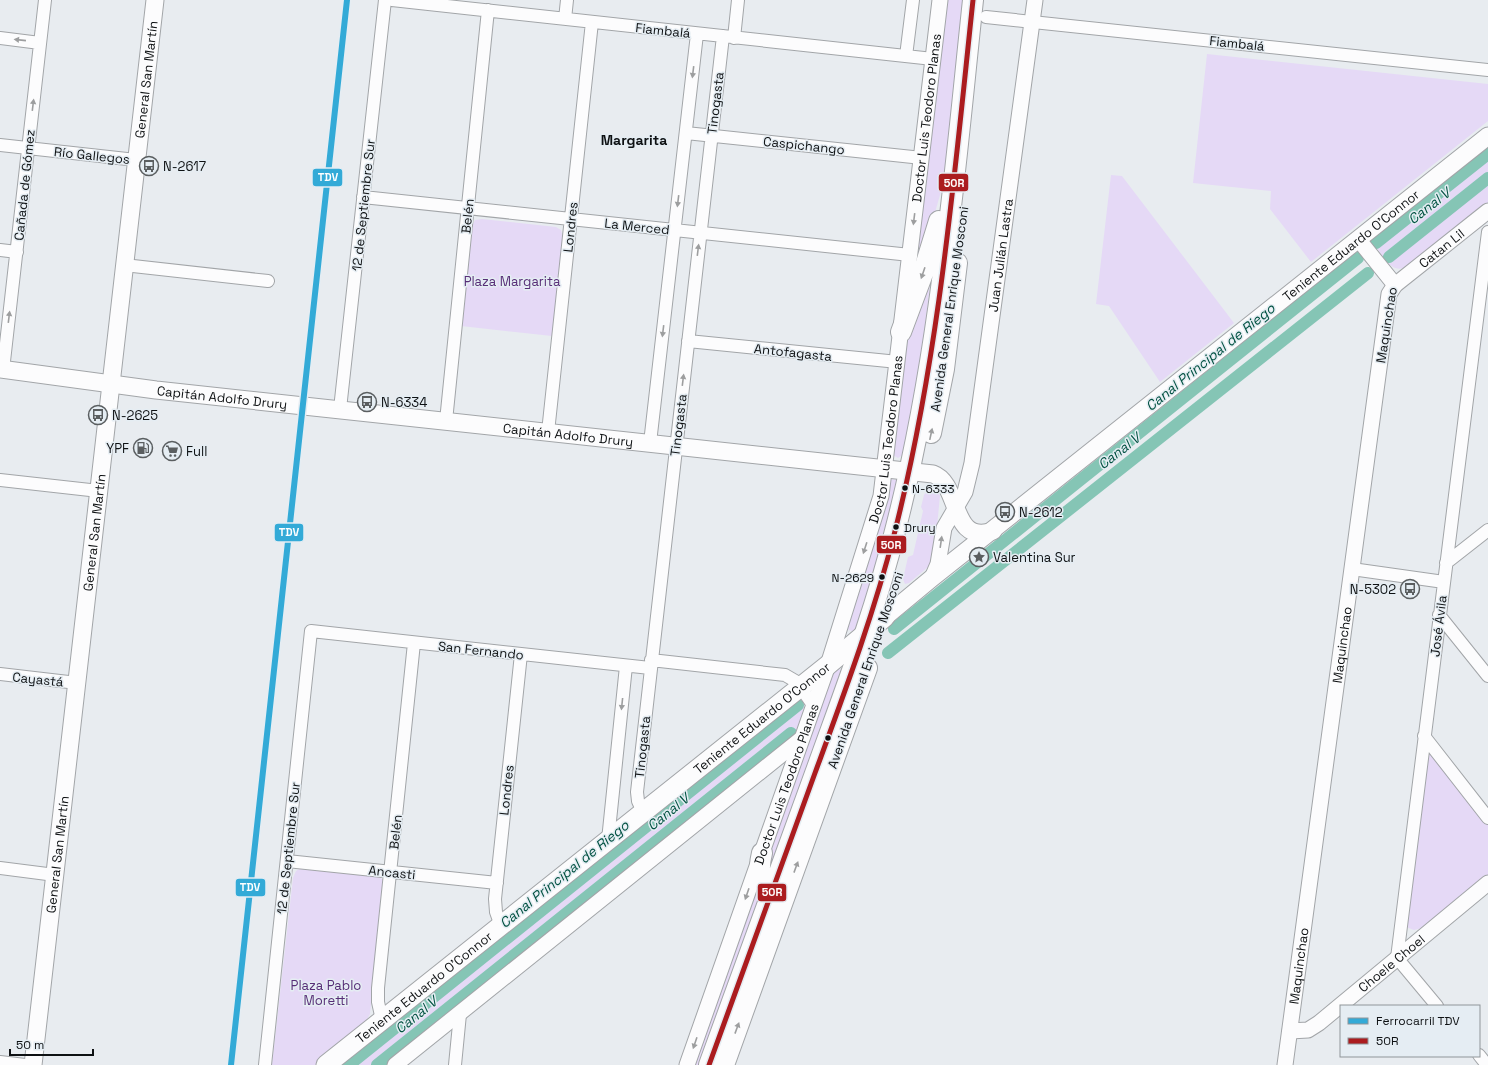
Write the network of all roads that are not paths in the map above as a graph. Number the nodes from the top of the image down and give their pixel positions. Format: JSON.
{"nodes":[{"id":1,"x":45,"y":0,"type":"edge"},
{"id":2,"x":155,"y":0,"type":"edge"},
{"id":3,"x":385,"y":0,"type":"edge"},
{"id":4,"x":392,"y":0,"type":"edge"},
{"id":5,"x":567,"y":0,"type":"edge"},
{"id":6,"x":738,"y":0,"type":"edge"},
{"id":7,"x":913,"y":0,"type":"edge"},
{"id":8,"x":940,"y":0,"type":"edge"},
{"id":9,"x":973,"y":0,"type":"edge"},
{"id":10,"x":1035,"y":0,"type":"edge"},
{"id":11,"x":987,"y":8,"type":"edge"},
{"id":12,"x":488,"y":10,"type":"junction"},
{"id":13,"x":565,"y":19,"type":"junction"},
{"id":14,"x":592,"y":22,"type":"junction"},
{"id":15,"x":1033,"y":22,"type":"junction"},
{"id":16,"x":697,"y":34,"type":"junction"},
{"id":17,"x":729,"y":37,"type":"junction"},
{"id":18,"x":0,"y":38,"type":"edge"},
{"id":19,"x":40,"y":43,"type":"junction"},
{"id":20,"x":906,"y":56,"type":"junction"},
{"id":21,"x":933,"y":59,"type":"junction"},
{"id":22,"x":1488,"y":70,"type":"edge"},
{"id":23,"x":686,"y":133,"type":"junction"},
{"id":24,"x":712,"y":136,"type":"junction"},
{"id":25,"x":1488,"y":136,"type":"edge"},
{"id":26,"x":0,"y":144,"type":"edge"},
{"id":27,"x":28,"y":148,"type":"junction"},
{"id":28,"x":922,"y":158,"type":"junction"},
{"id":29,"x":136,"y":160,"type":"junction"},
{"id":30,"x":955,"y":169,"type":"junction"},
{"id":31,"x":363,"y":197,"type":"junction"},
{"id":32,"x":467,"y":208,"type":"junction"},
{"id":33,"x":1488,"y":211,"type":"edge"},
{"id":34,"x":571,"y":219,"type":"junction"},
{"id":35,"x":675,"y":230,"type":"junction"},
{"id":36,"x":1488,"y":232,"type":"edge"},
{"id":37,"x":700,"y":233,"type":"junction"},
{"id":38,"x":1358,"y":239,"type":"junction"},
{"id":39,"x":0,"y":250,"type":"edge"},
{"id":40,"x":16,"y":252,"type":"junction"},
{"id":41,"x":910,"y":255,"type":"junction"},
{"id":42,"x":124,"y":264,"type":"junction"},
{"id":43,"x":268,"y":281,"type":"dead end"},
{"id":44,"x":1395,"y":284,"type":"junction"},
{"id":45,"x":901,"y":332,"type":"junction"},
{"id":46,"x":688,"y":341,"type":"junction"},
{"id":47,"x":898,"y":362,"type":"junction"},
{"id":48,"x":2,"y":370,"type":"edge"},
{"id":49,"x":111,"y":384,"type":"junction"},
{"id":50,"x":340,"y":409,"type":"junction"},
{"id":51,"x":446,"y":421,"type":"junction"},
{"id":52,"x":548,"y":432,"type":"junction"},
{"id":53,"x":650,"y":443,"type":"junction"},
{"id":54,"x":675,"y":446,"type":"junction"},
{"id":55,"x":885,"y":469,"type":"junction"},
{"id":56,"x":916,"y":472,"type":"junction"},
{"id":57,"x":0,"y":480,"type":"edge"},
{"id":58,"x":99,"y":491,"type":"junction"},
{"id":59,"x":956,"y":509,"type":"junction"},
{"id":60,"x":993,"y":531,"type":"junction"},
{"id":61,"x":1487,"y":532,"type":"edge"},
{"id":62,"x":1446,"y":563,"type":"junction"},
{"id":63,"x":1352,"y":569,"type":"junction"},
{"id":64,"x":932,"y":578,"type":"junction"},
{"id":65,"x":1444,"y":582,"type":"junction"},
{"id":66,"x":1439,"y":615,"type":"junction"},
{"id":67,"x":885,"y":617,"type":"junction"},
{"id":68,"x":842,"y":620,"type":"junction"},
{"id":69,"x":311,"y":631,"type":"joint"},
{"id":70,"x":865,"y":634,"type":"junction"},
{"id":71,"x":414,"y":643,"type":"junction"},
{"id":72,"x":521,"y":654,"type":"junction"},
{"id":73,"x":651,"y":664,"type":"junction"},
{"id":74,"x":828,"y":665,"type":"junction"},
{"id":75,"x":626,"y":666,"type":"junction"},
{"id":76,"x":0,"y":674,"type":"edge"},
{"id":77,"x":1488,"y":676,"type":"edge"},
{"id":78,"x":77,"y":683,"type":"junction"},
{"id":79,"x":801,"y":686,"type":"junction"},
{"id":80,"x":813,"y":705,"type":"junction"},
{"id":81,"x":1424,"y":736,"type":"junction"},
{"id":82,"x":802,"y":739,"type":"junction"},
{"id":83,"x":761,"y":772,"type":"junction"},
{"id":84,"x":785,"y":787,"type":"junction"},
{"id":85,"x":643,"y":812,"type":"junction"},
{"id":86,"x":1488,"y":818,"type":"edge"},
{"id":87,"x":608,"y":840,"type":"junction"},
{"id":88,"x":762,"y":853,"type":"junction"},
{"id":89,"x":287,"y":861,"type":"junction"},
{"id":90,"x":0,"y":868,"type":"edge"},
{"id":91,"x":390,"y":872,"type":"junction"},
{"id":92,"x":55,"y":875,"type":"junction"},
{"id":93,"x":497,"y":883,"type":"junction"},
{"id":94,"x":1488,"y":883,"type":"edge"},
{"id":95,"x":771,"y":894,"type":"junction"},
{"id":96,"x":501,"y":926,"type":"junction"},
{"id":97,"x":1397,"y":958,"type":"junction"},
{"id":98,"x":1341,"y":1005,"type":"edge"},
{"id":99,"x":1436,"y":1005,"type":"edge"},
{"id":100,"x":1340,"y":1006,"type":"edge"},
{"id":101,"x":460,"y":1014,"type":"junction"},
{"id":102,"x":382,"y":1020,"type":"junction"},
{"id":103,"x":1290,"y":1031,"type":"junction"},
{"id":104,"x":1480,"y":1056,"type":"edge"},
{"id":105,"x":0,"y":1062,"type":"edge"},
{"id":106,"x":25,"y":1065,"type":"edge"},
{"id":107,"x":33,"y":1065,"type":"edge"},
{"id":108,"x":265,"y":1065,"type":"edge"},
{"id":109,"x":326,"y":1065,"type":"edge"},
{"id":110,"x":395,"y":1065,"type":"edge"},
{"id":111,"x":455,"y":1065,"type":"edge"},
{"id":112,"x":687,"y":1065,"type":"edge"},
{"id":113,"x":709,"y":1065,"type":"edge"},
{"id":114,"x":724,"y":1065,"type":"edge"},
{"id":115,"x":1284,"y":1065,"type":"edge"},
{"id":116,"x":1487,"y":1065,"type":"edge"}],
"edges":[{"from":1,"to":19,"type":"street","name":"Cañada de Gómez"},
{"from":2,"to":29,"type":"main road","name":"General San Martín"},
{"from":3,"to":31,"type":"street","name":"12 de Septiembre Sur"},
{"from":4,"to":12,"type":"street","name":"Fiambalá"},
{"from":5,"to":13,"type":"street"},
{"from":6,"to":17,"type":"street","name":"Tinogasta"},
{"from":7,"to":20,"type":"street"},
{"from":8,"to":21,"type":"street","name":"Doctor Luis Teodoro Planas"},
{"from":9,"to":30,"type":"highway","name":"Avenida General Enrique Mosconi"},
{"from":10,"to":15,"type":"street","name":"Juan Julián Lastra"},
{"from":11,"to":15,"type":"street","name":"Fiambalá"},
{"from":56,"to":11,"type":"highway","name":"Avenida General Enrique Mosconi","one_way":true},
{"from":12,"to":13,"type":"street","name":"Fiambalá"},
{"from":12,"to":32,"type":"street","name":"Belén"},
{"from":13,"to":14,"type":"street","name":"Fiambalá"},
{"from":14,"to":16,"type":"street","name":"Fiambalá"},
{"from":14,"to":34,"type":"street","name":"Londres"},
{"from":15,"to":22,"type":"street","name":"Fiambalá"},
{"from":15,"to":59,"type":"street","name":"Juan Julián Lastra"},
{"from":16,"to":17,"type":"street","name":"Fiambalá"},
{"from":16,"to":23,"type":"street","name":"Tinogasta","one_way":true},
{"from":17,"to":20,"type":"street","name":"Fiambalá"},
{"from":17,"to":24,"type":"street","name":"Tinogasta"},
{"from":19,"to":18,"type":"street","one_way":true},
{"from":27,"to":19,"type":"street","name":"Cañada de Gómez","one_way":true},
{"from":20,"to":21,"type":"street","name":"Fiambalá"},
{"from":21,"to":28,"type":"street","name":"Doctor Luis Teodoro Planas"},
{"from":23,"to":24,"type":"street","name":"Caspichango"},
{"from":23,"to":35,"type":"street","name":"Tinogasta","one_way":true},
{"from":24,"to":28,"type":"street","name":"Caspichango"},
{"from":24,"to":37,"type":"street","name":"Tinogasta"},
{"from":25,"to":38,"type":"main road","name":"Teniente Eduardo O'Connor"},
{"from":26,"to":27,"type":"street","name":"Río Gallegos"},
{"from":27,"to":29,"type":"street","name":"Río Gallegos"},
{"from":27,"to":40,"type":"street","name":"Cañada de Gómez"},
{"from":28,"to":41,"type":"street","name":"Doctor Luis Teodoro Planas","one_way":true},
{"from":29,"to":42,"type":"main road","name":"General San Martín"},
{"from":30,"to":45,"type":"highway","one_way":true},
{"from":30,"to":56,"type":"highway","name":"Avenida General Enrique Mosconi"},
{"from":31,"to":32,"type":"street","name":"La Merced"},
{"from":31,"to":50,"type":"street","name":"12 de Septiembre Sur"},
{"from":32,"to":34,"type":"street","name":"La Merced"},
{"from":32,"to":51,"type":"street","name":"Belén"},
{"from":33,"to":44,"type":"street","name":"Catan Lil"},
{"from":34,"to":35,"type":"street","name":"La Merced"},
{"from":34,"to":52,"type":"street","name":"Londres"},
{"from":35,"to":37,"type":"street","name":"La Merced"},
{"from":35,"to":53,"type":"street","name":"Tinogasta","one_way":true},
{"from":36,"to":62,"type":"street","name":"José Ávila"},
{"from":37,"to":41,"type":"street","name":"La Merced"},
{"from":46,"to":37,"type":"street","name":"Tinogasta","one_way":true},
{"from":38,"to":44,"type":"street","name":"Maquinchao"},
{"from":38,"to":60,"type":"main road","name":"Teniente Eduardo O'Connor"},
{"from":39,"to":40,"type":"street"},
{"from":48,"to":40,"type":"street","name":"Cañada de Gómez","one_way":true},
{"from":41,"to":45,"type":"street","name":"Doctor Luis Teodoro Planas"},
{"from":42,"to":43,"type":"street"},
{"from":42,"to":49,"type":"main road","name":"General San Martín"},
{"from":44,"to":63,"type":"street","name":"Maquinchao"},
{"from":45,"to":47,"type":"street","name":"Doctor Luis Teodoro Planas"},
{"from":46,"to":47,"type":"street","name":"Antofagasta"},
{"from":54,"to":46,"type":"street","name":"Tinogasta","one_way":true},
{"from":47,"to":55,"type":"street","name":"Doctor Luis Teodoro Planas"},
{"from":48,"to":49,"type":"main road","name":"Capitán Adolfo Drury"},
{"from":49,"to":50,"type":"main road","name":"Capitán Adolfo Drury"},
{"from":49,"to":58,"type":"main road","name":"General San Martín"},
{"from":50,"to":51,"type":"main road","name":"Capitán Adolfo Drury"},
{"from":51,"to":52,"type":"main road","name":"Capitán Adolfo Drury"},
{"from":52,"to":53,"type":"main road","name":"Capitán Adolfo Drury"},
{"from":53,"to":54,"type":"main road","name":"Capitán Adolfo Drury"},
{"from":54,"to":55,"type":"main road","name":"Capitán Adolfo Drury"},
{"from":54,"to":73,"type":"street","name":"Tinogasta"},
{"from":55,"to":56,"type":"main road","name":"Capitán Adolfo Drury"},
{"from":55,"to":68,"type":"street","name":"Doctor Luis Teodoro Planas","one_way":true},
{"from":56,"to":59,"type":"main road","name":"Capitán Adolfo Drury"},
{"from":56,"to":67,"type":"highway","name":"Avenida General Enrique Mosconi"},
{"from":56,"to":70,"type":"highway","name":"Avenida General Enrique Mosconi"},
{"from":57,"to":58,"type":"street"},
{"from":58,"to":78,"type":"main road","name":"General San Martín"},
{"from":59,"to":60,"type":"main road","name":"Capitán Adolfo Drury"},
{"from":64,"to":59,"type":"street","one_way":true},
{"from":60,"to":64,"type":"main road","name":"Teniente Eduardo O'Connor"},
{"from":61,"to":62,"type":"street"},
{"from":62,"to":65,"type":"street","name":"José Ávila"},
{"from":63,"to":65,"type":"street"},
{"from":63,"to":103,"type":"street","name":"Maquinchao"},
{"from":64,"to":67,"type":"main road","name":"Teniente Eduardo O'Connor"},
{"from":65,"to":66,"type":"street","name":"José Ávila"},
{"from":66,"to":77,"type":"street"},
{"from":66,"to":81,"type":"street","name":"José Ávila"},
{"from":67,"to":70,"type":"main road","name":"Teniente Eduardo O'Connor"},
{"from":114,"to":67,"type":"highway","name":"Avenida General Enrique Mosconi","one_way":true},
{"from":68,"to":70,"type":"street"},
{"from":68,"to":74,"type":"street","name":"Doctor Luis Teodoro Planas"},
{"from":69,"to":71,"type":"street","name":"San Fernando"},
{"from":69,"to":89,"type":"street","name":"12 de Septiembre Sur"},
{"from":70,"to":74,"type":"main road","name":"Teniente Eduardo O'Connor"},
{"from":70,"to":95,"type":"highway","name":"Avenida General Enrique Mosconi"},
{"from":71,"to":72,"type":"street","name":"San Fernando"},
{"from":71,"to":91,"type":"street","name":"Belén"},
{"from":72,"to":75,"type":"street","name":"San Fernando"},
{"from":72,"to":93,"type":"street","name":"Londres"},
{"from":73,"to":75,"type":"street","name":"San Fernando"},
{"from":73,"to":79,"type":"street","name":"San Fernando"},
{"from":73,"to":85,"type":"street","name":"Tinogasta"},
{"from":74,"to":79,"type":"main road","name":"Teniente Eduardo O'Connor"},
{"from":74,"to":80,"type":"street","name":"Doctor Luis Teodoro Planas"},
{"from":75,"to":87,"type":"street","name":"Tinogasta","one_way":true},
{"from":76,"to":78,"type":"street","name":"Cayastá"},
{"from":78,"to":92,"type":"main road","name":"General San Martín"},
{"from":79,"to":80,"type":"street","name":"San Fernando"},
{"from":79,"to":85,"type":"main road","name":"Teniente Eduardo O'Connor"},
{"from":80,"to":82,"type":"street","name":"Doctor Luis Teodoro Planas"},
{"from":81,"to":86,"type":"street"},
{"from":81,"to":97,"type":"street","name":"José Ávila"},
{"from":82,"to":83,"type":"street"},
{"from":82,"to":84,"type":"street","name":"Doctor Luis Teodoro Planas"},
{"from":83,"to":84,"type":"street"},
{"from":83,"to":101,"type":"street"},
{"from":84,"to":88,"type":"street","name":"Doctor Luis Teodoro Planas"},
{"from":85,"to":87,"type":"main road","name":"Teniente Eduardo O'Connor"},
{"from":87,"to":96,"type":"main road","name":"Teniente Eduardo O'Connor"},
{"from":88,"to":95,"type":"highway"},
{"from":88,"to":112,"type":"street","name":"Doctor Luis Teodoro Planas","one_way":true},
{"from":89,"to":91,"type":"street","name":"Ancasti"},
{"from":89,"to":108,"type":"street","name":"12 de Septiembre Sur"},
{"from":90,"to":92,"type":"street"},
{"from":91,"to":93,"type":"street","name":"Ancasti"},
{"from":91,"to":102,"type":"street","name":"Belén"},
{"from":92,"to":107,"type":"main road","name":"General San Martín"},
{"from":93,"to":96,"type":"street","name":"Londres"},
{"from":94,"to":97,"type":"street","name":"Choele Choel"},
{"from":95,"to":113,"type":"highway","name":"Avenida General Enrique Mosconi"},
{"from":96,"to":102,"type":"main road","name":"Teniente Eduardo O'Connor"},
{"from":97,"to":98,"type":"street","name":"Choele Choel"},
{"from":97,"to":99,"type":"street"},
{"from":100,"to":103,"type":"street","name":"Choele Choel"},
{"from":101,"to":110,"type":"street"},
{"from":101,"to":111,"type":"street"},
{"from":102,"to":109,"type":"main road","name":"Teniente Eduardo O'Connor"},
{"from":103,"to":115,"type":"street","name":"Maquinchao"},
{"from":104,"to":116,"type":"street"},
{"from":105,"to":106,"type":"street"}]}
